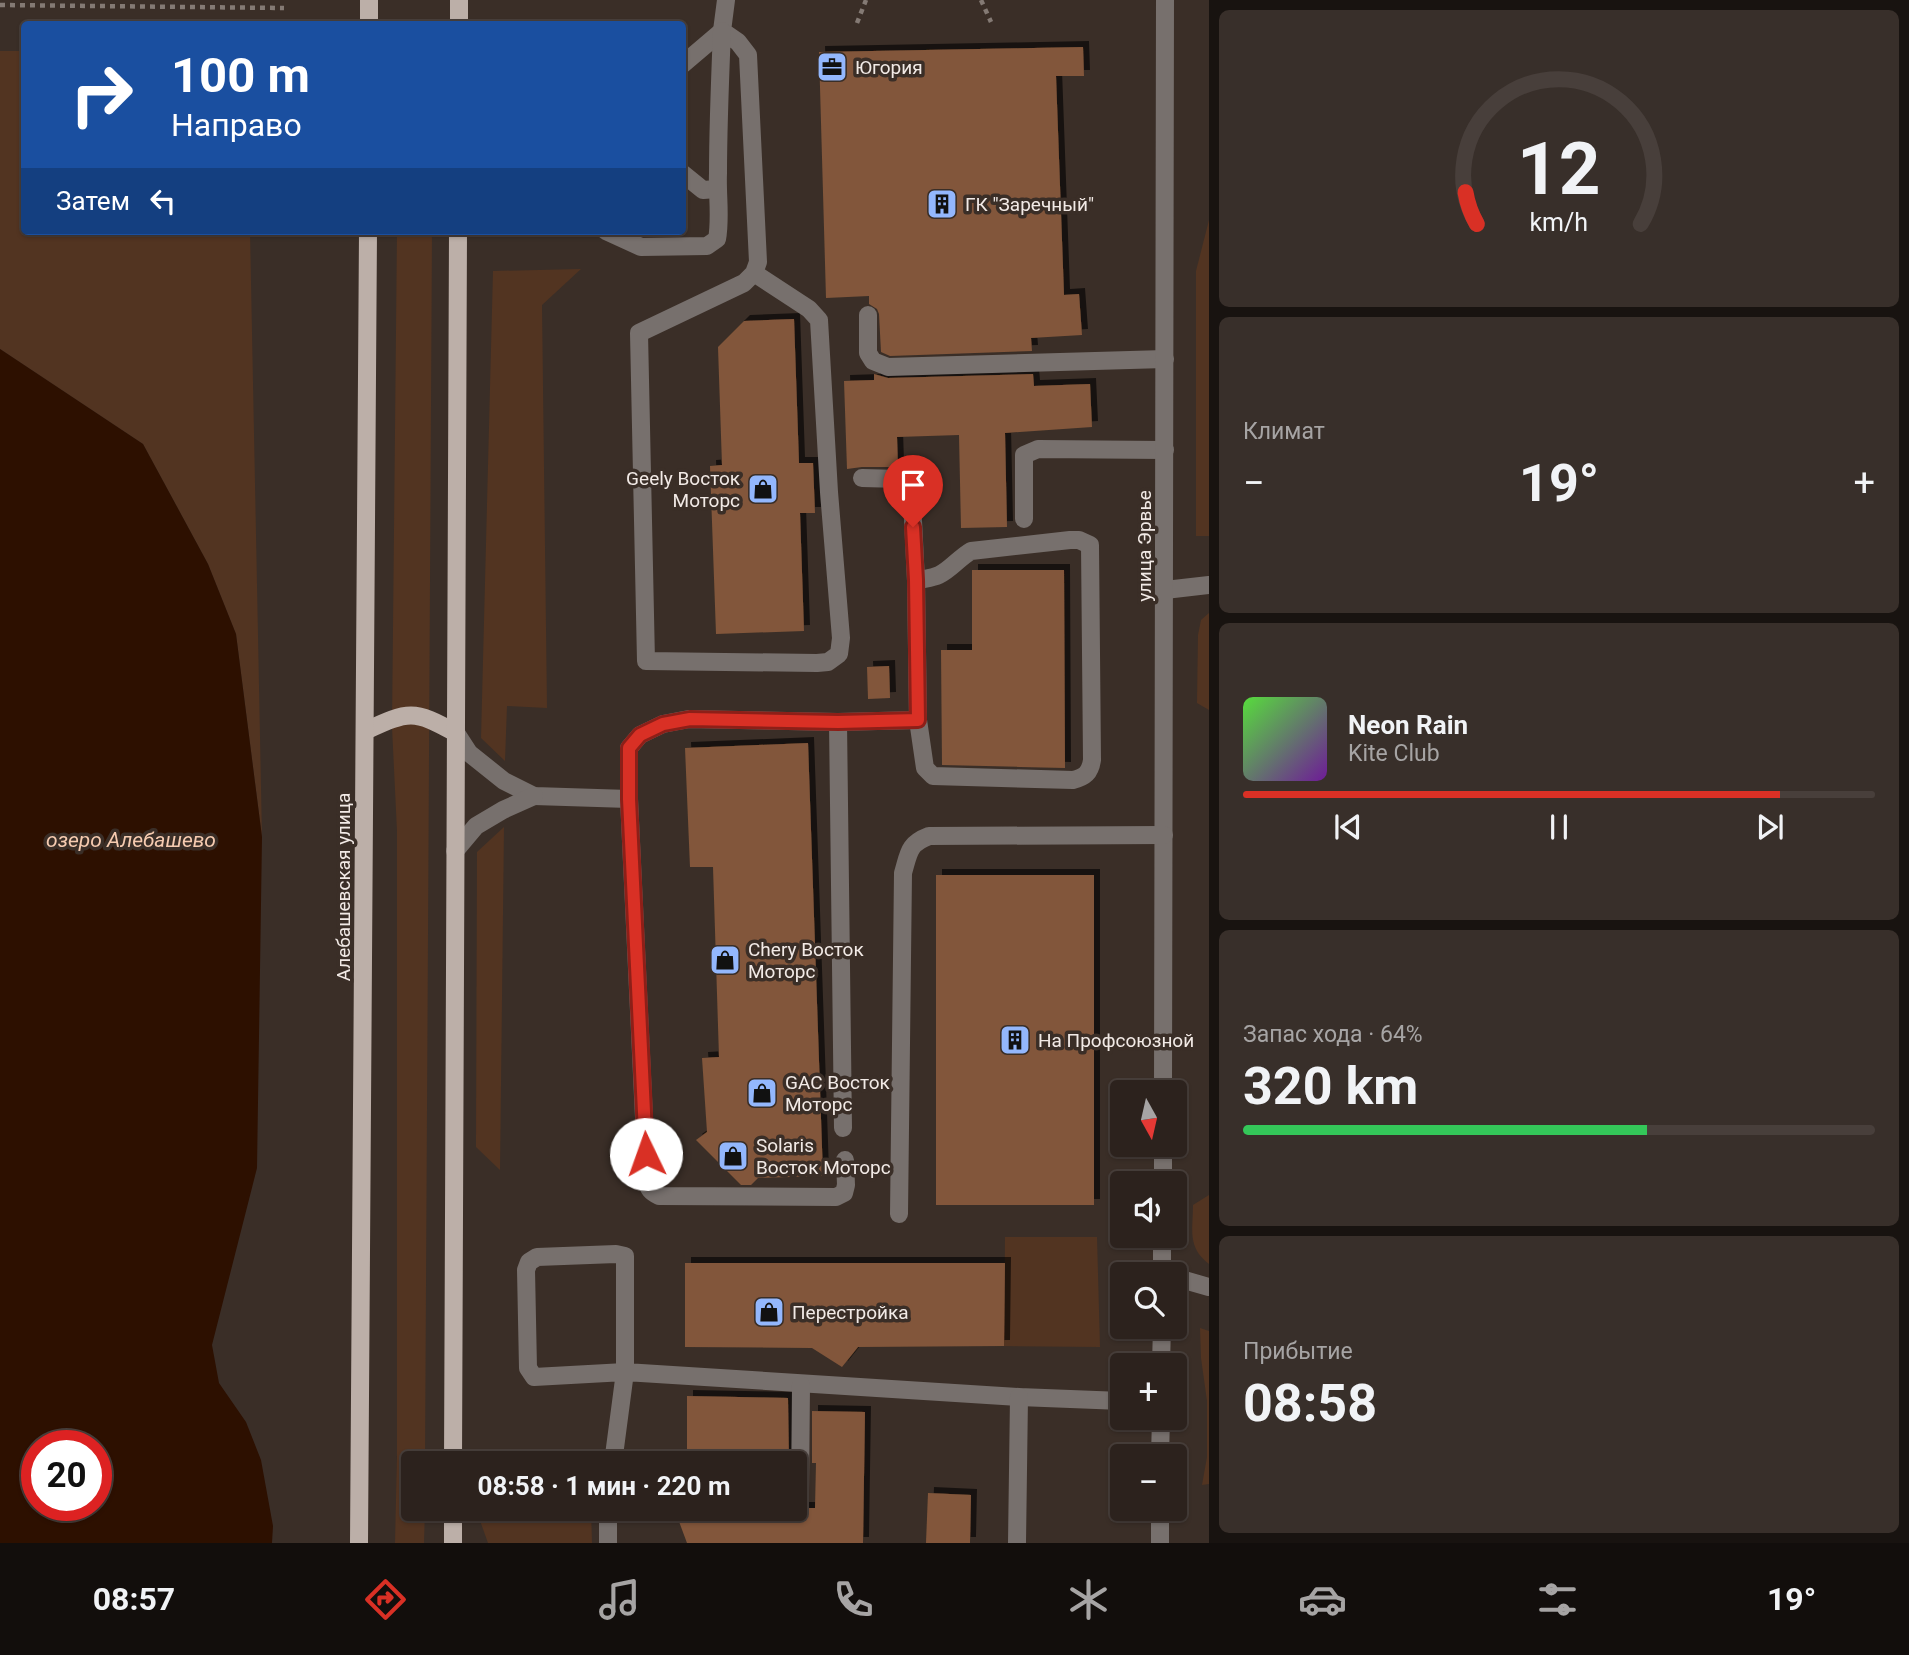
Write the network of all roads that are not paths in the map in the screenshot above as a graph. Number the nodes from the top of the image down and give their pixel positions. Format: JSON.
{"nodes":[{"id":1,"x":369,"y":0,"type":"edge"},
{"id":2,"x":459,"y":0,"type":"edge"},
{"id":3,"x":726,"y":0,"type":"edge"},
{"id":4,"x":1165,"y":0,"type":"edge"},
{"id":5,"x":369,"y":21,"type":"edge"},
{"id":6,"x":459,"y":21,"type":"edge"},
{"id":7,"x":722,"y":31,"type":"junction"},
{"id":8,"x":686,"y":62,"type":"edge"},
{"id":9,"x":686,"y":176,"type":"edge"},
{"id":10,"x":718,"y":189,"type":"junction"},
{"id":11,"x":368,"y":235,"type":"edge"},
{"id":12,"x":458,"y":235,"type":"edge"},
{"id":13,"x":614,"y":235,"type":"edge"},
{"id":14,"x":754,"y":273,"type":"junction"},
{"id":15,"x":868,"y":315,"type":"dead end"},
{"id":16,"x":1165,"y":359,"type":"junction"},
{"id":17,"x":1165,"y":450,"type":"junction"},
{"id":18,"x":862,"y":478,"type":"dead end"},
{"id":19,"x":1024,"y":519,"type":"dead end"},
{"id":20,"x":916,"y":580,"type":"junction"},
{"id":21,"x":1209,"y":584,"type":"edge"},
{"id":22,"x":1165,"y":590,"type":"junction"},
{"id":23,"x":918,"y":720,"type":"junction"},
{"id":24,"x":838,"y":722,"type":"junction"},
{"id":25,"x":365,"y":731,"type":"junction"},
{"id":26,"x":456,"y":733,"type":"junction"},
{"id":27,"x":534,"y":796,"type":"junction"},
{"id":28,"x":629,"y":799,"type":"junction"},
{"id":29,"x":1164,"y":835,"type":"junction"},
{"id":30,"x":456,"y":851,"type":"junction"},
{"id":31,"x":1163,"y":1080,"type":"edge"},
{"id":32,"x":844,"y":1128,"type":"dead end"},
{"id":33,"x":845,"y":1160,"type":"dead end"},
{"id":34,"x":899,"y":1214,"type":"dead end"},
{"id":35,"x":1187,"y":1281,"type":"edge"},
{"id":36,"x":1209,"y":1287,"type":"edge"},
{"id":37,"x":625,"y":1372,"type":"junction"},
{"id":38,"x":801,"y":1385,"type":"junction"},
{"id":39,"x":1019,"y":1397,"type":"junction"},
{"id":40,"x":1110,"y":1401,"type":"edge"},
{"id":41,"x":453,"y":1451,"type":"edge"},
{"id":42,"x":615,"y":1451,"type":"edge"},
{"id":43,"x":800,"y":1451,"type":"edge"},
{"id":44,"x":453,"y":1521,"type":"edge"},
{"id":45,"x":608,"y":1521,"type":"edge"},
{"id":46,"x":1160,"y":1521,"type":"edge"},
{"id":47,"x":359,"y":1543,"type":"edge"},
{"id":48,"x":453,"y":1543,"type":"edge"},
{"id":49,"x":608,"y":1543,"type":"edge"},
{"id":50,"x":1017,"y":1543,"type":"edge"},
{"id":51,"x":1160,"y":1543,"type":"edge"}],
"edges":[{"from":1,"to":5,"type":"main road"},
{"from":2,"to":6,"type":"main road"},
{"from":3,"to":7,"type":"street"},
{"from":4,"to":16,"type":"street","name":"улица Эрвье"},
{"from":7,"to":8,"type":"street"},
{"from":7,"to":10,"type":"street"},
{"from":7,"to":14,"type":"street"},
{"from":9,"to":10,"type":"street"},
{"from":10,"to":13,"type":"street"},
{"from":11,"to":25,"type":"main road","name":"Алебашевская улица"},
{"from":12,"to":26,"type":"main road"},
{"from":14,"to":14,"type":"street"},
{"from":15,"to":16,"type":"street"},
{"from":16,"to":17,"type":"street","name":"улица Эрвье"},
{"from":17,"to":19,"type":"street"},
{"from":17,"to":22,"type":"street","name":"улица Эрвье"},
{"from":18,"to":20,"type":"street"},
{"from":20,"to":23,"type":"street"},
{"from":20,"to":23,"type":"street"},
{"from":21,"to":22,"type":"street"},
{"from":22,"to":29,"type":"street","name":"улица Эрвье"},
{"from":23,"to":24,"type":"street"},
{"from":24,"to":28,"type":"street"},
{"from":24,"to":32,"type":"street"},
{"from":25,"to":26,"type":"main road"},
{"from":25,"to":47,"type":"main road","name":"Алебашевская улица"},
{"from":26,"to":27,"type":"street"},
{"from":26,"to":30,"type":"main road"},
{"from":27,"to":28,"type":"street"},
{"from":27,"to":30,"type":"street"},
{"from":28,"to":33,"type":"street"},
{"from":29,"to":31,"type":"street","name":"улица Эрвье"},
{"from":29,"to":34,"type":"street"},
{"from":30,"to":41,"type":"main road"},
{"from":35,"to":36,"type":"street"},
{"from":37,"to":37,"type":"street"},
{"from":37,"to":38,"type":"street"},
{"from":37,"to":42,"type":"street"},
{"from":38,"to":39,"type":"street"},
{"from":38,"to":43,"type":"street"},
{"from":39,"to":40,"type":"street"},
{"from":39,"to":50,"type":"street"},
{"from":44,"to":48,"type":"main road"},
{"from":45,"to":49,"type":"street"},
{"from":46,"to":51,"type":"street"}]}
